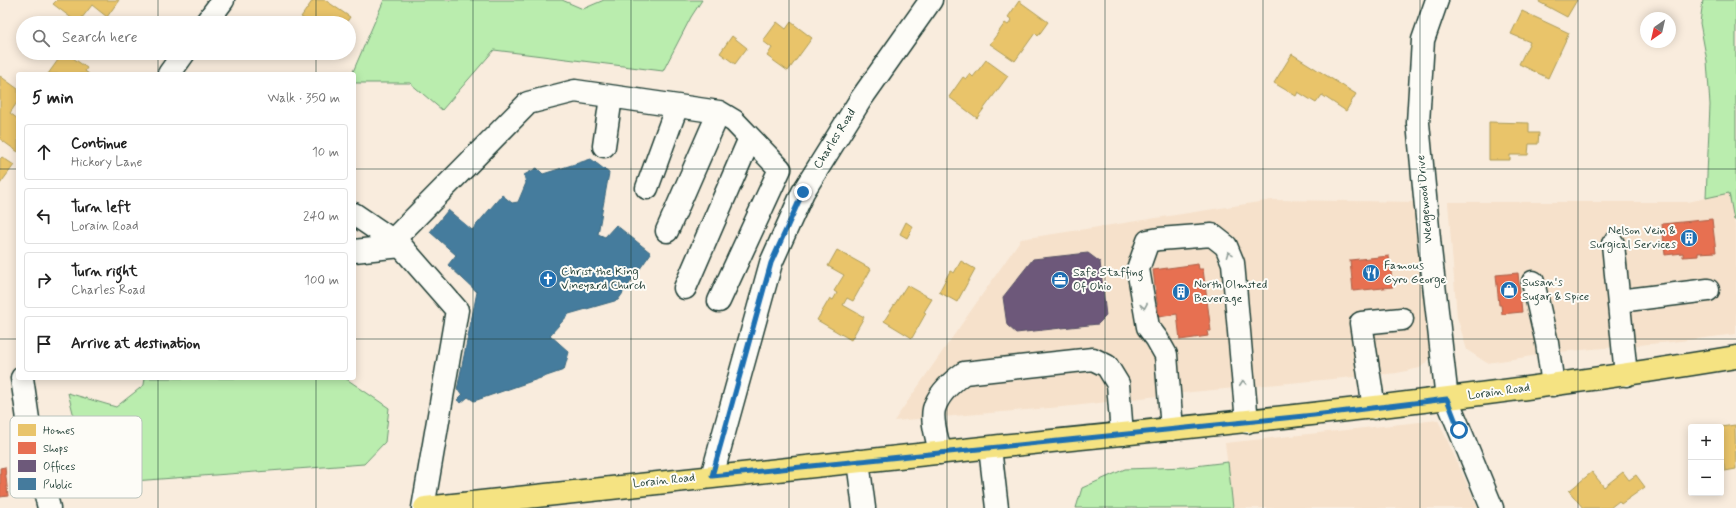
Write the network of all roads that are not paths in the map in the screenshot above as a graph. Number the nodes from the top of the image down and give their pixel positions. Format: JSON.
{"nodes":[{"id":1,"x":223,"y":0,"type":"edge"},
{"id":2,"x":931,"y":0,"type":"edge"},
{"id":3,"x":1437,"y":0,"type":"edge"},
{"id":4,"x":211,"y":16,"type":"edge"},
{"id":5,"x":179,"y":60,"type":"edge"},
{"id":6,"x":170,"y":72,"type":"edge"},
{"id":7,"x":612,"y":97,"type":"junction"},
{"id":8,"x":677,"y":106,"type":"junction"},
{"id":9,"x":719,"y":112,"type":"junction"},
{"id":10,"x":750,"y":138,"type":"junction"},
{"id":11,"x":604,"y":146,"type":"dead end"},
{"id":12,"x":780,"y":169,"type":"junction"},
{"id":13,"x":808,"y":183,"type":"junction"},
{"id":14,"x":647,"y":188,"type":"dead end"},
{"id":15,"x":356,"y":215,"type":"edge"},
{"id":16,"x":667,"y":231,"type":"dead end"},
{"id":17,"x":397,"y":243,"type":"junction"},
{"id":18,"x":1613,"y":244,"type":"dead end"},
{"id":19,"x":356,"y":251,"type":"edge"},
{"id":20,"x":740,"y":254,"type":"junction"},
{"id":21,"x":770,"y":267,"type":"junction"},
{"id":22,"x":1533,"y":282,"type":"dead end"},
{"id":23,"x":685,"y":288,"type":"dead end"},
{"id":24,"x":1708,"y":290,"type":"dead end"},
{"id":25,"x":719,"y":301,"type":"dead end"},
{"id":26,"x":1619,"y":301,"type":"junction"},
{"id":27,"x":1402,"y":319,"type":"dead end"},
{"id":28,"x":1736,"y":357,"type":"edge"},
{"id":29,"x":1626,"y":375,"type":"junction"},
{"id":30,"x":22,"y":380,"type":"edge"},
{"id":31,"x":1552,"y":385,"type":"junction"},
{"id":32,"x":1447,"y":399,"type":"junction"},
{"id":33,"x":1374,"y":408,"type":"junction"},
{"id":34,"x":28,"y":416,"type":"edge"},
{"id":35,"x":1247,"y":422,"type":"junction"},
{"id":36,"x":1172,"y":429,"type":"junction"},
{"id":37,"x":1122,"y":434,"type":"junction"},
{"id":38,"x":990,"y":448,"type":"junction"},
{"id":39,"x":940,"y":453,"type":"junction"},
{"id":40,"x":858,"y":461,"type":"junction"},
{"id":41,"x":712,"y":476,"type":"junction"},
{"id":42,"x":47,"y":498,"type":"edge"},
{"id":43,"x":526,"y":502,"type":"edge"},
{"id":44,"x":49,"y":508,"type":"edge"},
{"id":45,"x":424,"y":508,"type":"edge"},
{"id":46,"x":864,"y":508,"type":"edge"},
{"id":47,"x":997,"y":508,"type":"edge"},
{"id":48,"x":1492,"y":508,"type":"edge"}],
"edges":[{"from":1,"to":4,"type":"street"},
{"from":2,"to":13,"type":"street","name":"Charles Road"},
{"from":3,"to":32,"type":"street","name":"Wedgewood Drive"},
{"from":5,"to":6,"type":"street"},
{"from":7,"to":8,"type":"street"},
{"from":7,"to":11,"type":"street"},
{"from":7,"to":17,"type":"street"},
{"from":8,"to":9,"type":"street"},
{"from":8,"to":14,"type":"street"},
{"from":9,"to":10,"type":"street"},
{"from":9,"to":16,"type":"street"},
{"from":10,"to":12,"type":"street"},
{"from":10,"to":23,"type":"street"},
{"from":12,"to":13,"type":"street"},
{"from":12,"to":20,"type":"street"},
{"from":13,"to":21,"type":"street","name":"Charles Road"},
{"from":15,"to":17,"type":"street"},
{"from":17,"to":19,"type":"street"},
{"from":17,"to":45,"type":"street"},
{"from":18,"to":26,"type":"street"},
{"from":20,"to":21,"type":"street"},
{"from":20,"to":25,"type":"street"},
{"from":21,"to":41,"type":"street","name":"Charles Road"},
{"from":22,"to":31,"type":"street"},
{"from":24,"to":26,"type":"street"},
{"from":26,"to":29,"type":"street"},
{"from":27,"to":33,"type":"street"},
{"from":28,"to":29,"type":"main road","name":"Lorain Road"},
{"from":29,"to":31,"type":"main road","name":"Lorain Road"},
{"from":30,"to":34,"type":"street"},
{"from":31,"to":32,"type":"main road","name":"Lorain Road"},
{"from":32,"to":33,"type":"main road","name":"Lorain Road"},
{"from":32,"to":48,"type":"street","name":"Wedgewood Drive"},
{"from":33,"to":35,"type":"main road","name":"Lorain Road"},
{"from":35,"to":36,"type":"main road","name":"Lorain Road"},
{"from":35,"to":36,"type":"street","one_way":true},
{"from":36,"to":37,"type":"main road","name":"Lorain Road"},
{"from":37,"to":38,"type":"main road","name":"Lorain Road"},
{"from":37,"to":39,"type":"street"},
{"from":38,"to":39,"type":"main road","name":"Lorain Road"},
{"from":38,"to":47,"type":"street"},
{"from":39,"to":40,"type":"main road","name":"Lorain Road"},
{"from":40,"to":41,"type":"main road","name":"Lorain Road"},
{"from":40,"to":46,"type":"street"},
{"from":41,"to":43,"type":"main road","name":"Lorain Road"},
{"from":42,"to":44,"type":"street"},
{"from":43,"to":45,"type":"main road","name":"Lorain Road"}]}
